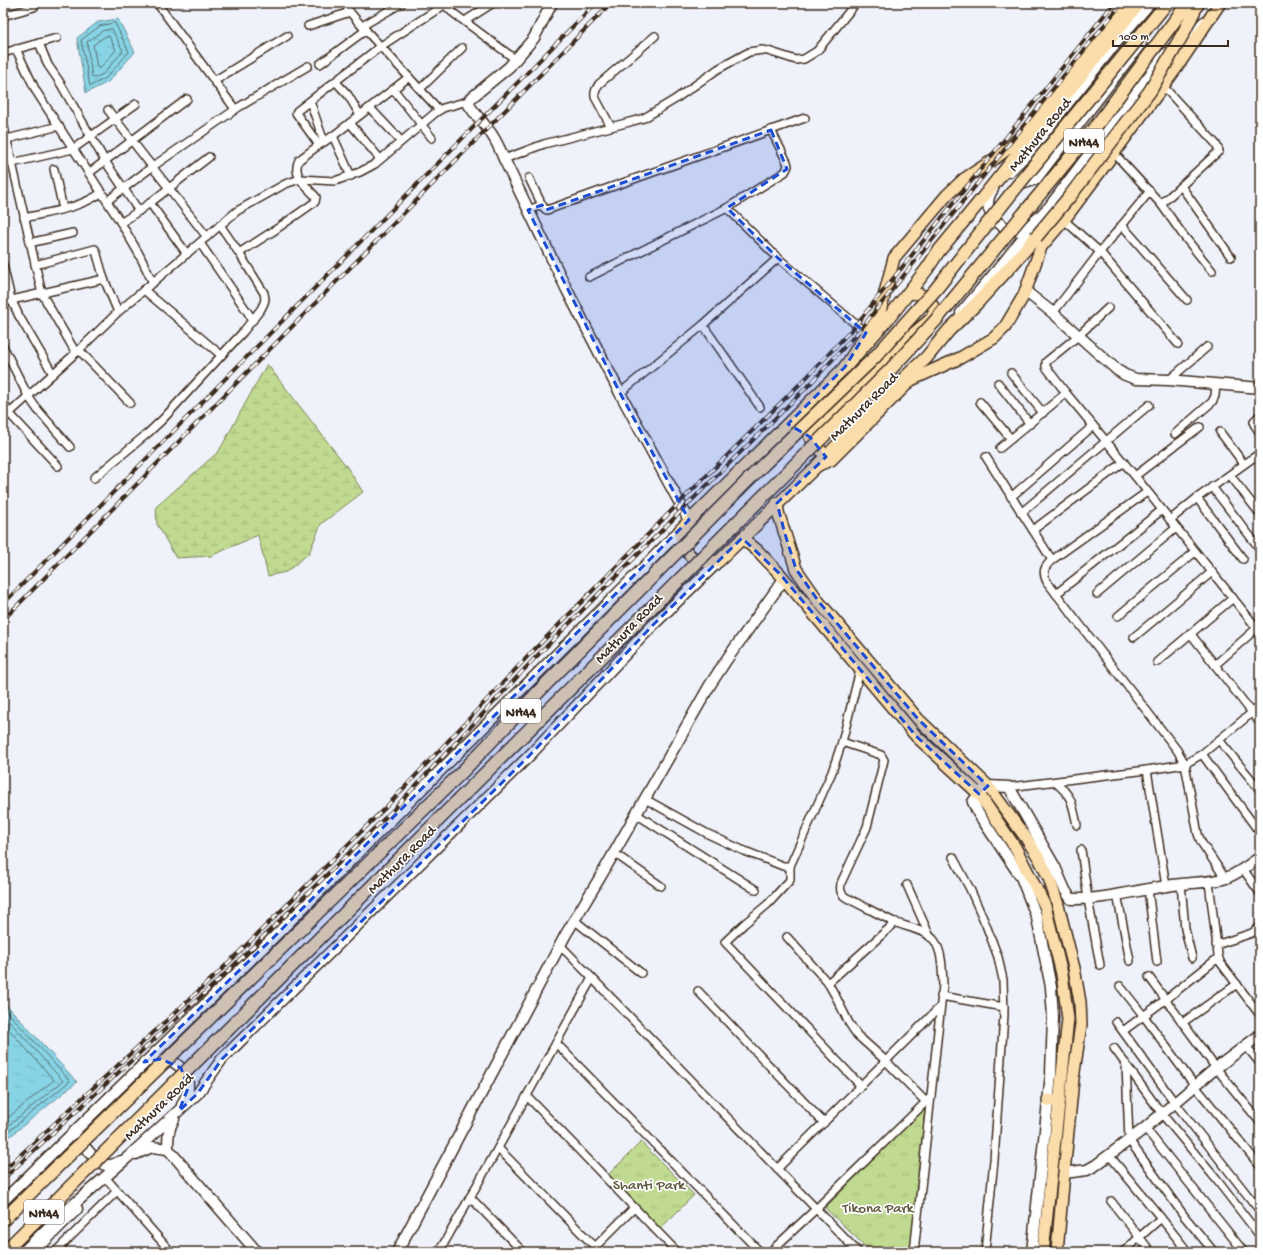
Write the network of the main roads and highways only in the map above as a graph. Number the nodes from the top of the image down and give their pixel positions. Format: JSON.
{"nodes":[{"id":1,"x":1129,"y":3,"type":"edge"},
{"id":2,"x":1139,"y":3,"type":"edge"},
{"id":3,"x":1167,"y":3,"type":"edge"},
{"id":4,"x":1188,"y":3,"type":"edge"},
{"id":5,"x":1198,"y":3,"type":"edge"},
{"id":6,"x":1219,"y":5,"type":"edge"},
{"id":7,"x":908,"y":293,"type":"junction"},
{"id":8,"x":845,"y":367,"type":"junction"},
{"id":9,"x":787,"y":424,"type":"junction"},
{"id":10,"x":810,"y":437,"type":"junction"},
{"id":11,"x":822,"y":461,"type":"junction"},
{"id":12,"x":778,"y":503,"type":"junction"},
{"id":13,"x":742,"y":538,"type":"junction"},
{"id":14,"x":3,"y":1220,"type":"edge"},
{"id":15,"x":4,"y":1252,"type":"edge"},
{"id":16,"x":1043,"y":1252,"type":"edge"},
{"id":17,"x":1057,"y":1252,"type":"edge"}],
"edges":[{"from":1,"to":8,"type":"main road","name":"Mathura Road"},
{"from":2,"to":7,"type":"highway"},
{"from":3,"to":14,"type":"highway","name":"Mathura Road","number":"NH44","bridge":true},
{"from":4,"to":15,"type":"highway","name":"Mathura Road","number":"NH44","bridge":true},
{"from":5,"to":11,"type":"highway","bridge":true},
{"from":6,"to":11,"type":"main road","name":"Mathura Road"},
{"from":7,"to":8,"type":"highway"},
{"from":7,"to":10,"type":"main road"},
{"from":8,"to":9,"type":"main road","name":"Mathura Road"},
{"from":9,"to":10,"type":"main road"},
{"from":9,"to":13,"type":"main road","name":"Mathura Road"},
{"from":10,"to":11,"type":"main road"},
{"from":11,"to":12,"type":"main road","name":"Mathura Road"},
{"from":12,"to":13,"type":"main road","name":"Mathura Road"},
{"from":12,"to":17,"type":"main road"},
{"from":13,"to":16,"type":"main road"}]}
